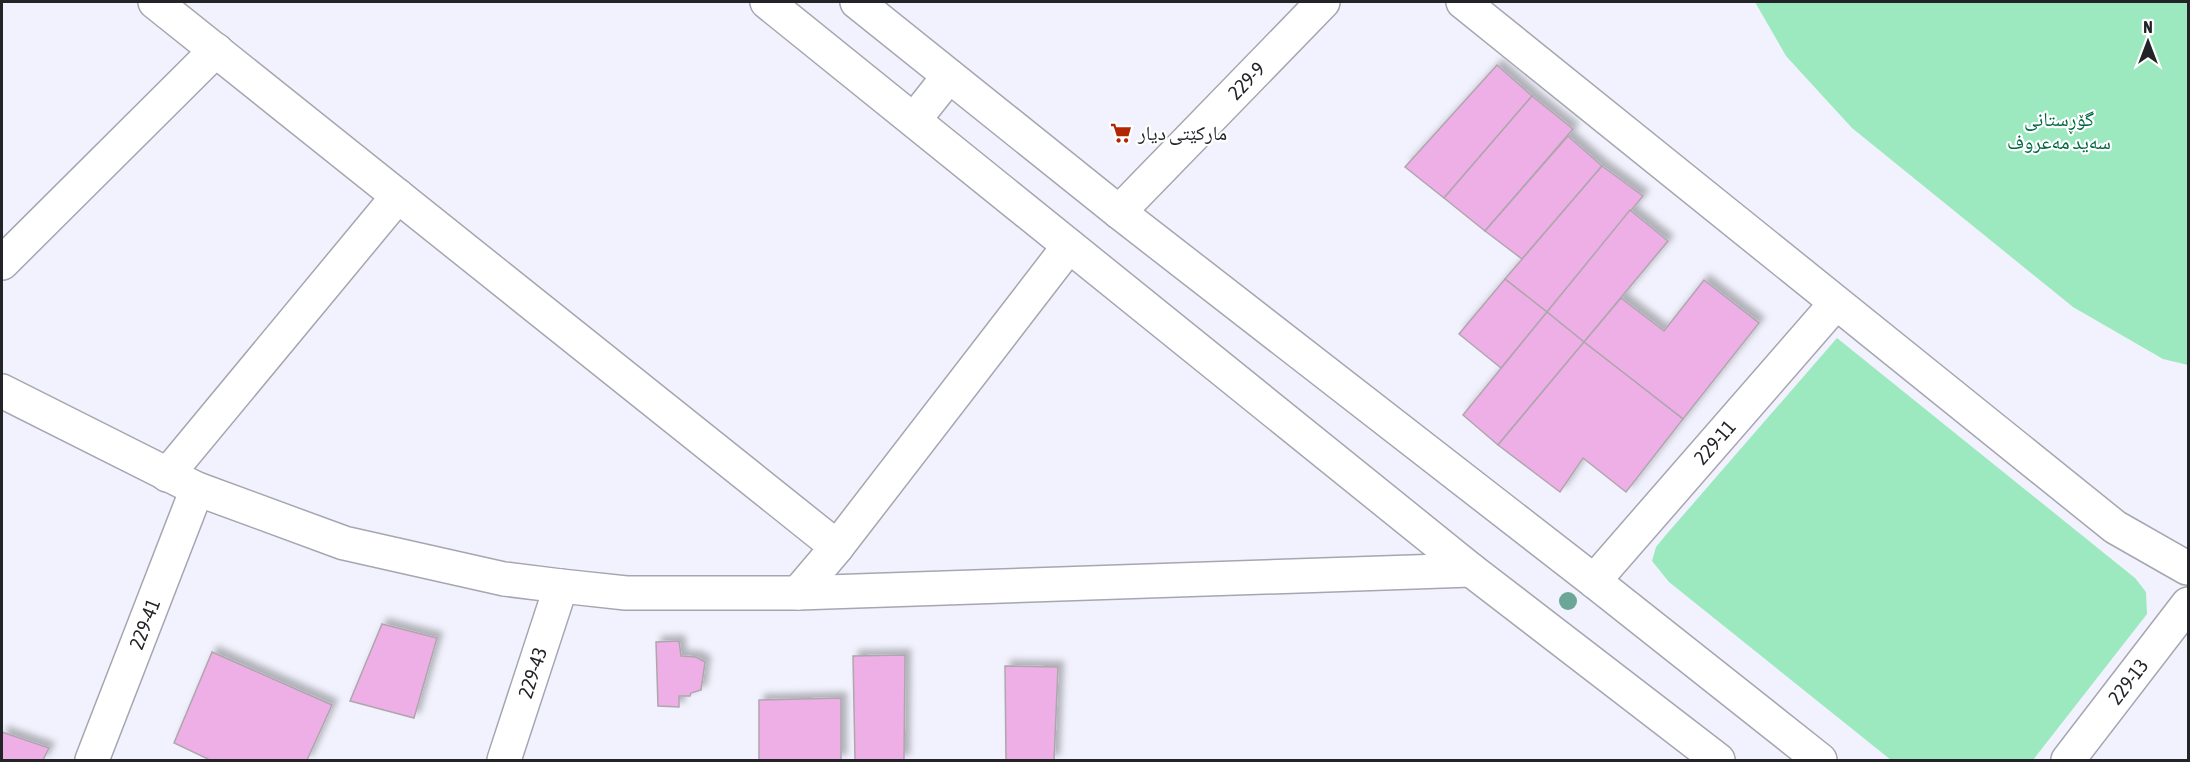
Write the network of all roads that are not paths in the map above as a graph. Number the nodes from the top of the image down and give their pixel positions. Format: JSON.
{"nodes":[{"id":1,"x":155,"y":2,"type":"edge"},
{"id":2,"x":767,"y":2,"type":"edge"},
{"id":3,"x":857,"y":2,"type":"edge"},
{"id":4,"x":1323,"y":2,"type":"edge"},
{"id":5,"x":1463,"y":2,"type":"edge"},
{"id":6,"x":216,"y":51,"type":"junction"},
{"id":7,"x":949,"y":76,"type":"junction"},
{"id":8,"x":914,"y":120,"type":"junction"},
{"id":9,"x":398,"y":196,"type":"junction"},
{"id":10,"x":1119,"y":212,"type":"junction"},
{"id":11,"x":1069,"y":246,"type":"junction"},
{"id":12,"x":2,"y":263,"type":"edge"},
{"id":13,"x":1836,"y":303,"type":"junction"},
{"id":14,"x":2,"y":391,"type":"edge"},
{"id":15,"x":167,"y":475,"type":"junction"},
{"id":16,"x":197,"y":489,"type":"junction"},
{"id":17,"x":837,"y":547,"type":"junction"},
{"id":18,"x":2188,"y":568,"type":"edge"},
{"id":19,"x":1471,"y":570,"type":"junction"},
{"id":20,"x":1594,"y":581,"type":"junction"},
{"id":21,"x":561,"y":586,"type":"junction"},
{"id":22,"x":798,"y":593,"type":"junction"},
{"id":23,"x":2188,"y":604,"type":"edge"},
{"id":24,"x":92,"y":760,"type":"edge"},
{"id":25,"x":504,"y":760,"type":"edge"},
{"id":26,"x":1718,"y":760,"type":"edge"},
{"id":27,"x":1820,"y":760,"type":"edge"},
{"id":28,"x":2068,"y":760,"type":"edge"}],
"edges":[{"from":1,"to":6,"type":"street"},
{"from":2,"to":8,"type":"street"},
{"from":3,"to":7,"type":"street"},
{"from":4,"to":10,"type":"street","name":"229-9"},
{"from":5,"to":13,"type":"street"},
{"from":6,"to":9,"type":"street"},
{"from":6,"to":12,"type":"street"},
{"from":7,"to":8,"type":"street"},
{"from":7,"to":10,"type":"street"},
{"from":8,"to":11,"type":"street"},
{"from":9,"to":15,"type":"street"},
{"from":9,"to":17,"type":"street"},
{"from":10,"to":20,"type":"street"},
{"from":11,"to":17,"type":"street"},
{"from":11,"to":19,"type":"street"},
{"from":13,"to":18,"type":"street"},
{"from":13,"to":20,"type":"street","name":"229-11"},
{"from":14,"to":15,"type":"street"},
{"from":15,"to":16,"type":"street"},
{"from":16,"to":21,"type":"street"},
{"from":16,"to":24,"type":"street","name":"229-41"},
{"from":17,"to":22,"type":"street"},
{"from":19,"to":22,"type":"street"},
{"from":19,"to":26,"type":"street"},
{"from":20,"to":27,"type":"street"},
{"from":21,"to":22,"type":"street"},
{"from":21,"to":25,"type":"street","name":"229-43"},
{"from":23,"to":28,"type":"street","name":"229-13"}]}
